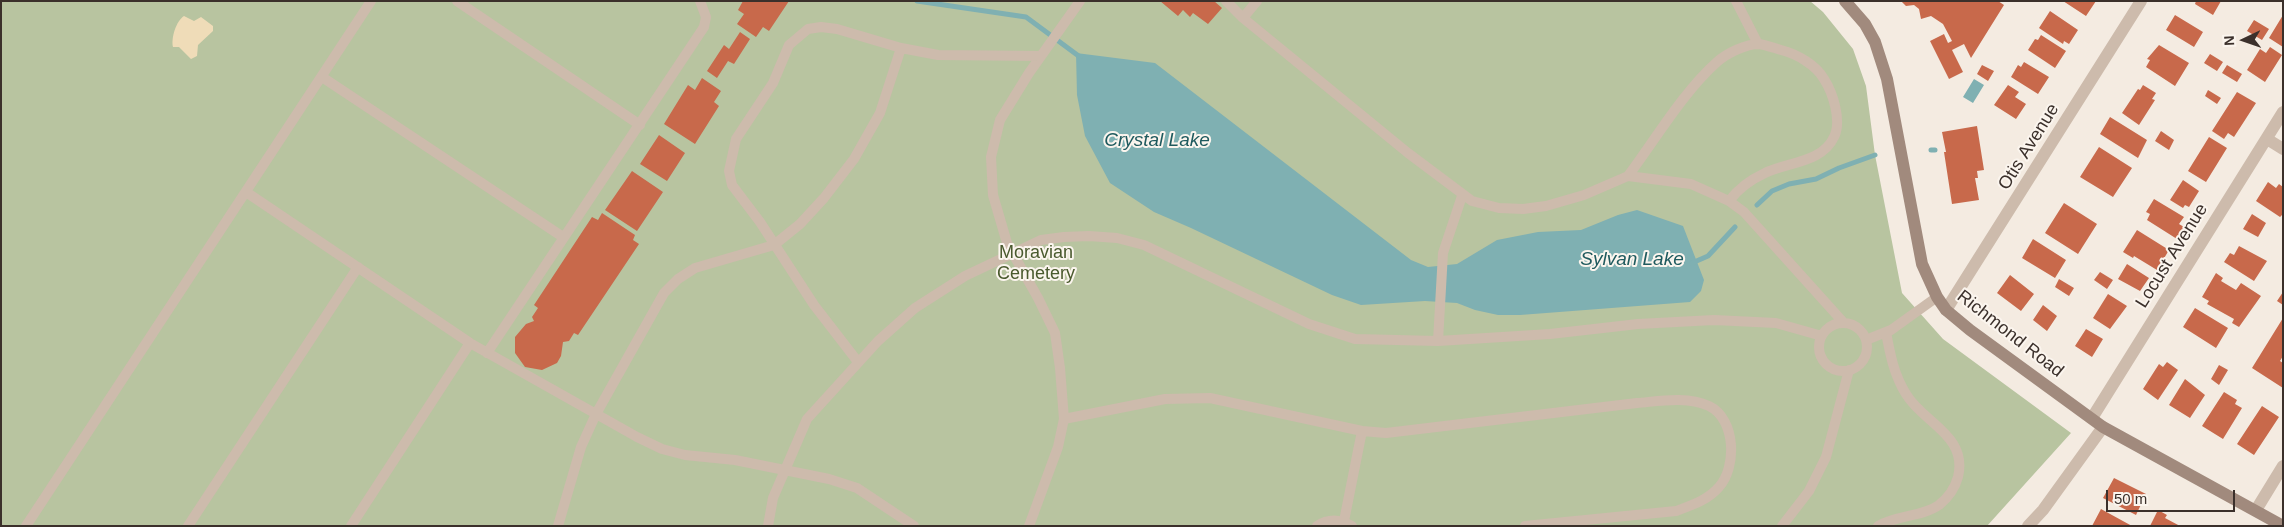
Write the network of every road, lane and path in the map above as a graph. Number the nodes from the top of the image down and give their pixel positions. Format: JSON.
{"nodes":[{"id":1,"x":371,"y":1,"type":"edge"},
{"id":2,"x":457,"y":1,"type":"edge"},
{"id":3,"x":700,"y":1,"type":"edge"},
{"id":4,"x":1080,"y":1,"type":"edge"},
{"id":5,"x":1226,"y":1,"type":"edge"},
{"id":6,"x":1257,"y":1,"type":"edge"},
{"id":7,"x":1736,"y":1,"type":"edge"},
{"id":8,"x":1845,"y":1,"type":"edge"},
{"id":9,"x":2141,"y":1,"type":"edge"},
{"id":10,"x":1243,"y":18,"type":"junction"},
{"id":11,"x":1758,"y":44,"type":"junction"},
{"id":12,"x":901,"y":48,"type":"junction"},
{"id":13,"x":1044,"y":52,"type":"junction"},
{"id":14,"x":322,"y":77,"type":"junction"},
{"id":15,"x":2283,"y":112,"type":"edge"},
{"id":16,"x":640,"y":126,"type":"junction"},
{"id":17,"x":2267,"y":138,"type":"junction"},
{"id":18,"x":2283,"y":149,"type":"edge"},
{"id":19,"x":1628,"y":176,"type":"junction"},
{"id":20,"x":246,"y":192,"type":"junction"},
{"id":21,"x":1462,"y":196,"type":"junction"},
{"id":22,"x":1729,"y":201,"type":"junction"},
{"id":23,"x":563,"y":237,"type":"junction"},
{"id":24,"x":774,"y":245,"type":"junction"},
{"id":25,"x":1012,"y":252,"type":"junction"},
{"id":26,"x":358,"y":267,"type":"junction"},
{"id":27,"x":1937,"y":297,"type":"junction"},
{"id":28,"x":1946,"y":310,"type":"junction"},
{"id":29,"x":1844,"y":323,"type":"junction"},
{"id":30,"x":1886,"y":332,"type":"junction"},
{"id":31,"x":1822,"y":336,"type":"junction"},
{"id":32,"x":1866,"y":340,"type":"junction"},
{"id":33,"x":1438,"y":341,"type":"junction"},
{"id":34,"x":470,"y":343,"type":"junction"},
{"id":35,"x":487,"y":353,"type":"junction"},
{"id":36,"x":858,"y":362,"type":"junction"},
{"id":37,"x":1848,"y":370,"type":"junction"},
{"id":38,"x":596,"y":414,"type":"junction"},
{"id":39,"x":2092,"y":418,"type":"junction"},
{"id":40,"x":1064,"y":419,"type":"junction"},
{"id":41,"x":2103,"y":427,"type":"junction"},
{"id":42,"x":1362,"y":431,"type":"junction"},
{"id":43,"x":2283,"y":466,"type":"edge"},
{"id":44,"x":784,"y":470,"type":"junction"},
{"id":45,"x":2256,"y":510,"type":"junction"},
{"id":46,"x":1348,"y":524,"type":"edge"},
{"id":47,"x":26,"y":526,"type":"edge"},
{"id":48,"x":188,"y":526,"type":"edge"},
{"id":49,"x":351,"y":526,"type":"edge"},
{"id":50,"x":558,"y":526,"type":"edge"},
{"id":51,"x":768,"y":526,"type":"edge"},
{"id":52,"x":914,"y":526,"type":"edge"},
{"id":53,"x":1029,"y":526,"type":"edge"},
{"id":54,"x":1317,"y":526,"type":"edge"},
{"id":55,"x":1525,"y":526,"type":"edge"},
{"id":56,"x":1782,"y":526,"type":"edge"},
{"id":57,"x":1878,"y":526,"type":"edge"},
{"id":58,"x":2028,"y":526,"type":"edge"},
{"id":59,"x":2283,"y":526,"type":"edge"}],
"edges":[{"from":1,"to":14,"type":"lane"},
{"from":2,"to":16,"type":"lane"},
{"from":3,"to":16,"type":"lane"},
{"from":4,"to":13,"type":"lane"},
{"from":5,"to":10,"type":"lane"},
{"from":6,"to":10,"type":"lane"},
{"from":7,"to":11,"type":"lane"},
{"from":8,"to":27,"type":"main road","name":"Richmond Road"},
{"from":9,"to":28,"type":"street","name":"Otis Avenue"},
{"from":10,"to":21,"type":"lane"},
{"from":11,"to":19,"type":"lane"},
{"from":11,"to":22,"type":"lane"},
{"from":12,"to":13,"type":"lane"},
{"from":12,"to":24,"type":"lane"},
{"from":12,"to":24,"type":"lane"},
{"from":13,"to":25,"type":"lane"},
{"from":14,"to":20,"type":"lane"},
{"from":14,"to":23,"type":"lane"},
{"from":15,"to":17,"type":"street","name":"Locust Avenue"},
{"from":16,"to":23,"type":"lane"},
{"from":17,"to":18,"type":"street"},
{"from":17,"to":39,"type":"street","name":"Locust Avenue"},
{"from":19,"to":21,"type":"lane"},
{"from":19,"to":22,"type":"lane"},
{"from":20,"to":26,"type":"lane"},
{"from":20,"to":47,"type":"lane"},
{"from":21,"to":33,"type":"lane"},
{"from":22,"to":29,"type":"lane"},
{"from":23,"to":35,"type":"lane"},
{"from":24,"to":36,"type":"lane"},
{"from":24,"to":38,"type":"lane"},
{"from":25,"to":33,"type":"lane"},
{"from":25,"to":36,"type":"lane"},
{"from":25,"to":40,"type":"lane"},
{"from":26,"to":34,"type":"lane"},
{"from":26,"to":48,"type":"lane"},
{"from":27,"to":28,"type":"main road","name":"Richmond Road"},
{"from":27,"to":30,"type":"lane"},
{"from":28,"to":39,"type":"main road","name":"Richmond Road"},
{"from":29,"to":31,"type":"lane"},
{"from":29,"to":32,"type":"lane"},
{"from":30,"to":32,"type":"lane"},
{"from":30,"to":57,"type":"lane"},
{"from":31,"to":33,"type":"lane"},
{"from":31,"to":37,"type":"lane"},
{"from":32,"to":37,"type":"lane"},
{"from":34,"to":35,"type":"lane"},
{"from":34,"to":49,"type":"lane"},
{"from":35,"to":38,"type":"lane"},
{"from":36,"to":44,"type":"lane"},
{"from":37,"to":56,"type":"lane"},
{"from":38,"to":44,"type":"lane"},
{"from":38,"to":50,"type":"lane"},
{"from":39,"to":41,"type":"main road","name":"Richmond Road"},
{"from":40,"to":42,"type":"lane"},
{"from":40,"to":53,"type":"lane"},
{"from":41,"to":45,"type":"main road","name":"Richmond Road"},
{"from":41,"to":58,"type":"street"},
{"from":42,"to":46,"type":"lane"},
{"from":42,"to":55,"type":"lane"},
{"from":43,"to":45,"type":"street"},
{"from":44,"to":51,"type":"lane"},
{"from":44,"to":52,"type":"lane"},
{"from":45,"to":59,"type":"main road","name":"Richmond Road"},
{"from":46,"to":54,"type":"lane"}]}
